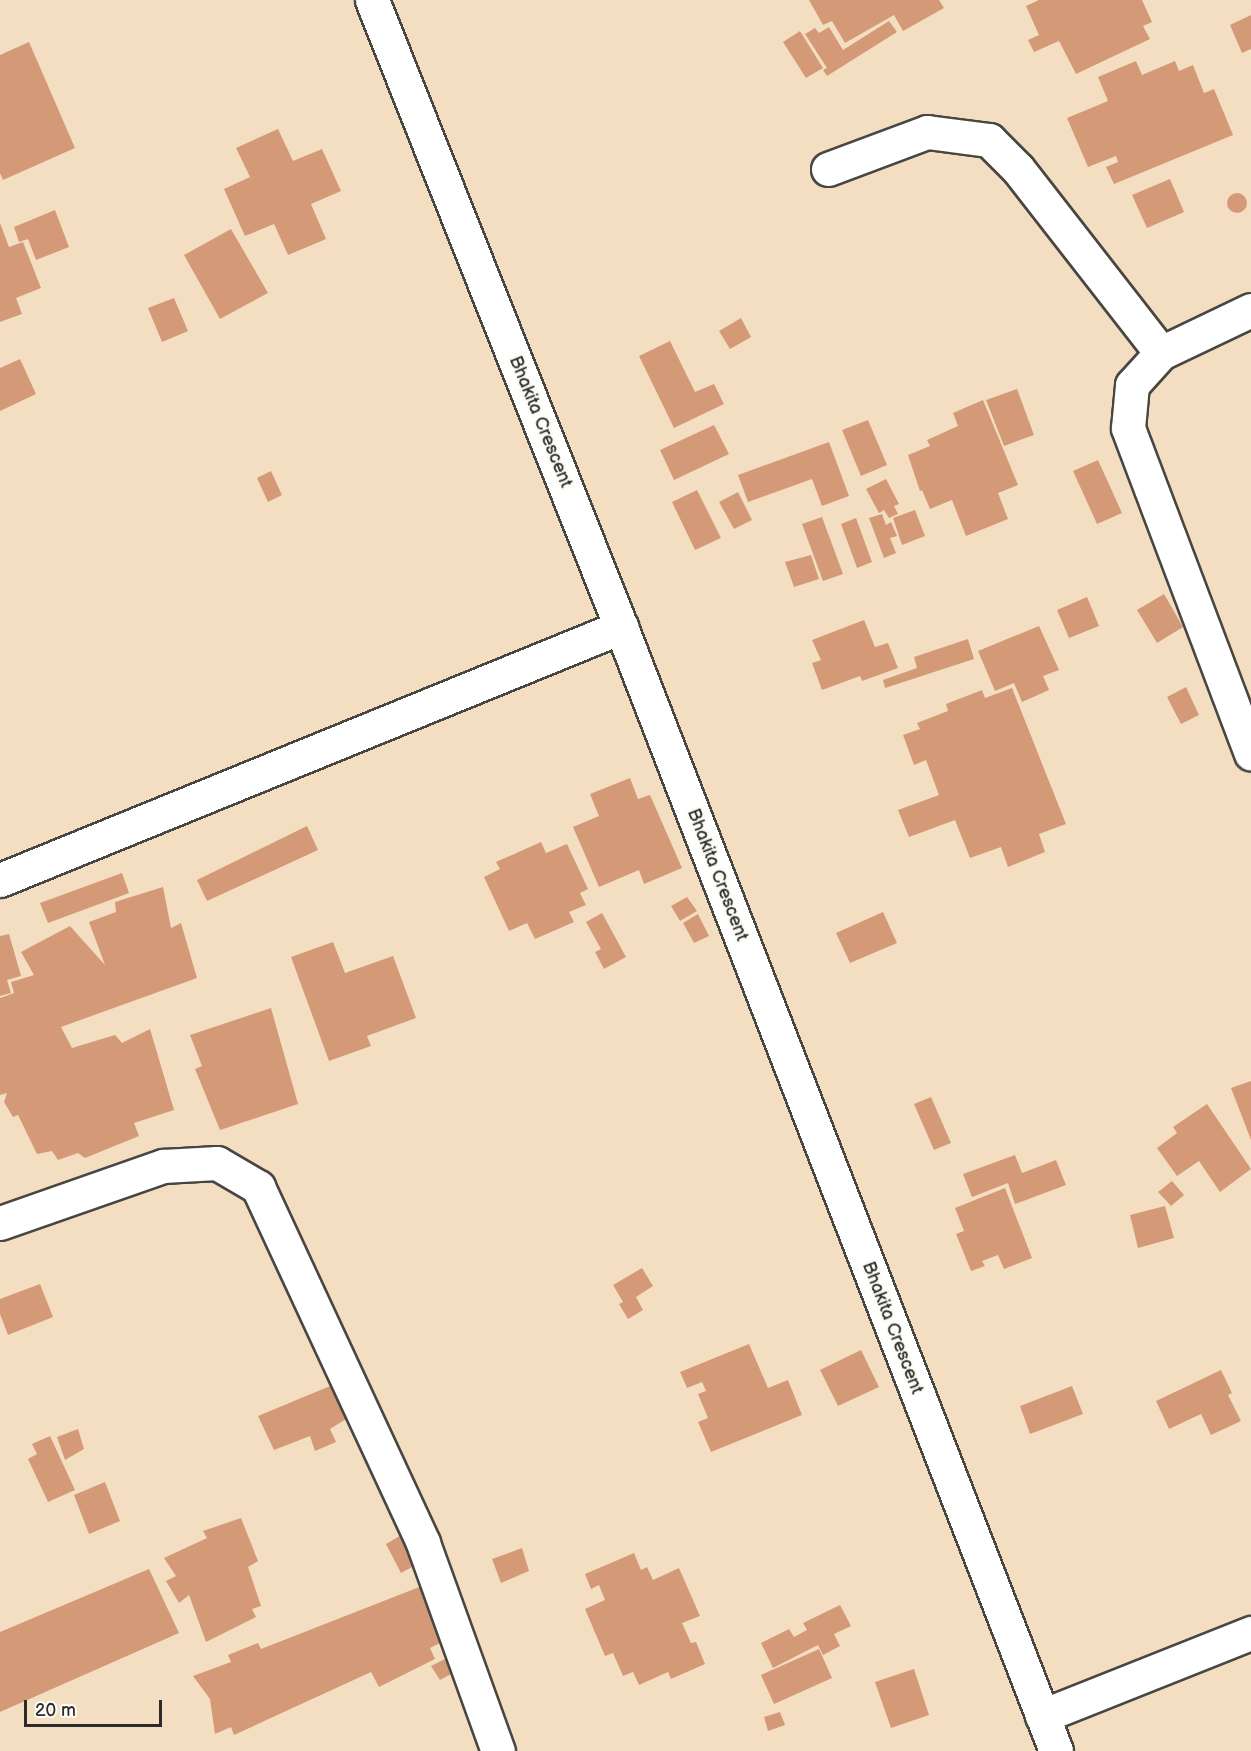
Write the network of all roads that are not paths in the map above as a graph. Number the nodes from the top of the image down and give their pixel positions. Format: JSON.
{"nodes":[{"id":1,"x":372,"y":0,"type":"edge"},
{"id":2,"x":828,"y":169,"type":"dead end"},
{"id":3,"x":1251,"y":310,"type":"edge"},
{"id":4,"x":1161,"y":353,"type":"junction"},
{"id":5,"x":621,"y":627,"type":"junction"},
{"id":6,"x":1251,"y":754,"type":"edge"},
{"id":7,"x":0,"y":880,"type":"edge"},
{"id":8,"x":0,"y":1223,"type":"edge"},
{"id":9,"x":1251,"y":1633,"type":"edge"},
{"id":10,"x":1042,"y":1716,"type":"junction"},
{"id":11,"x":498,"y":1751,"type":"edge"},
{"id":12,"x":1056,"y":1751,"type":"edge"}],
"edges":[{"from":1,"to":5,"type":"street","name":"Bhakita Crescent"},
{"from":2,"to":4,"type":"street"},
{"from":3,"to":4,"type":"street"},
{"from":4,"to":6,"type":"street"},
{"from":5,"to":7,"type":"street"},
{"from":5,"to":10,"type":"street","name":"Bhakita Crescent"},
{"from":8,"to":11,"type":"street"},
{"from":9,"to":10,"type":"street"},
{"from":10,"to":12,"type":"street","name":"Bhakita Crescent"}]}
